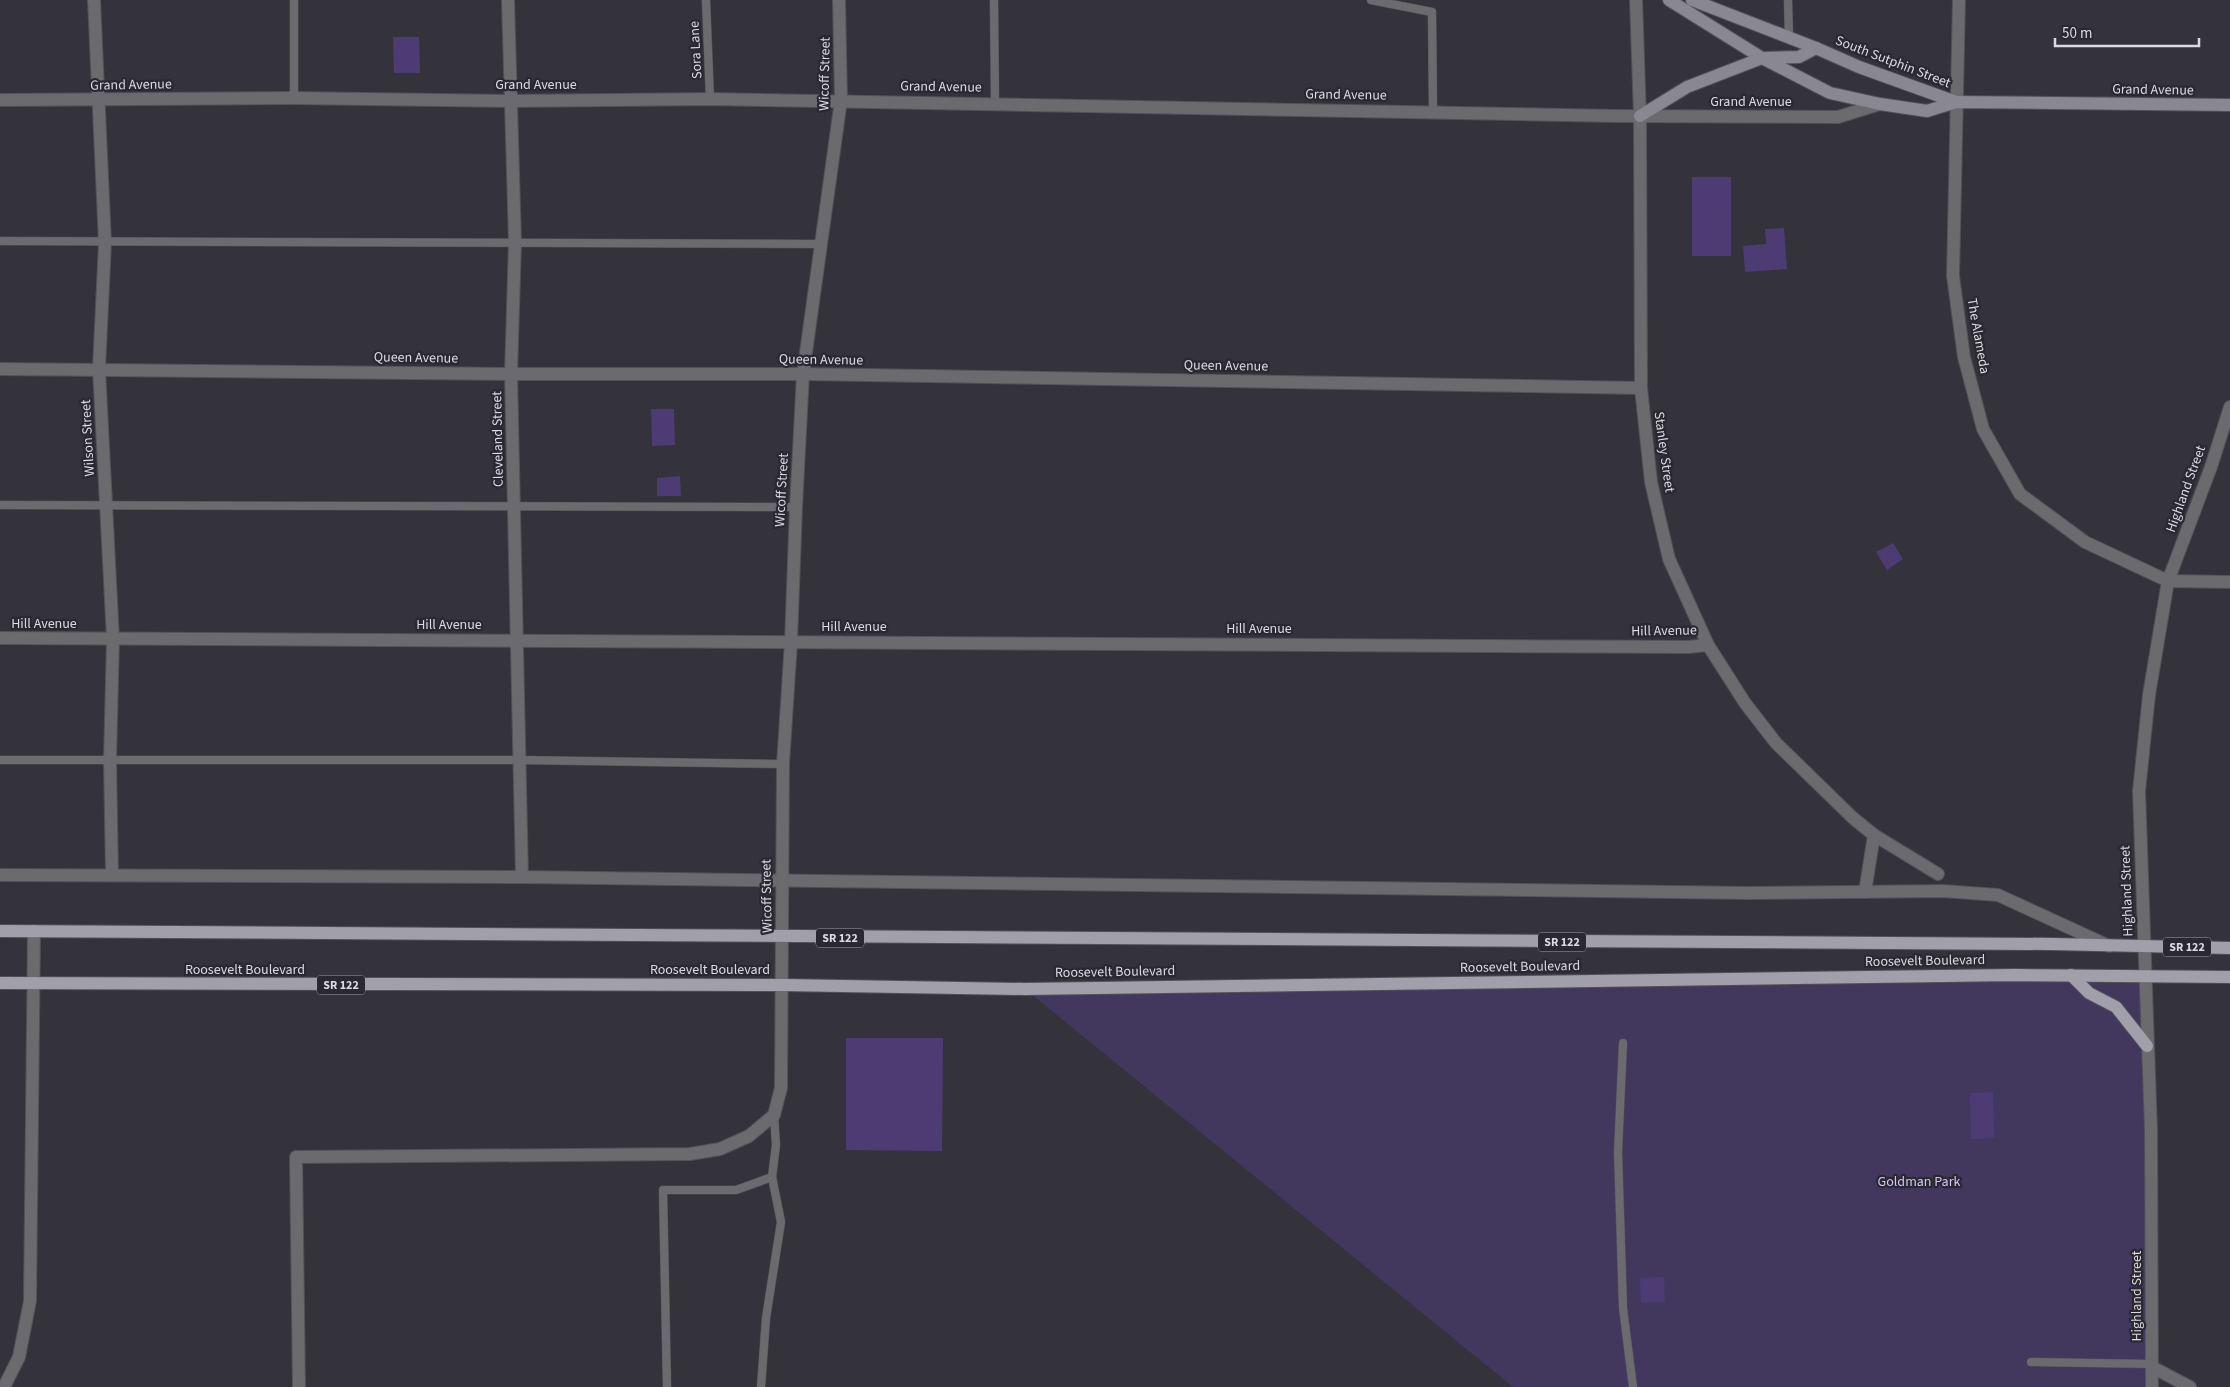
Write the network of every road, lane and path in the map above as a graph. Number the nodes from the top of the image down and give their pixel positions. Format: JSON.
{"nodes":[{"id":1,"x":94,"y":0,"type":"edge"},
{"id":2,"x":294,"y":0,"type":"edge"},
{"id":3,"x":508,"y":0,"type":"edge"},
{"id":4,"x":706,"y":0,"type":"edge"},
{"id":5,"x":839,"y":0,"type":"edge"},
{"id":6,"x":994,"y":0,"type":"edge"},
{"id":7,"x":1371,"y":0,"type":"edge"},
{"id":8,"x":1636,"y":0,"type":"edge"},
{"id":9,"x":1669,"y":0,"type":"edge"},
{"id":10,"x":1692,"y":0,"type":"edge"},
{"id":11,"x":1788,"y":0,"type":"edge"},
{"id":12,"x":1959,"y":0,"type":"edge"},
{"id":13,"x":1789,"y":38,"type":"junction"},
{"id":14,"x":1816,"y":48,"type":"junction"},
{"id":15,"x":1762,"y":58,"type":"junction"},
{"id":16,"x":294,"y":98,"type":"junction"},
{"id":17,"x":710,"y":99,"type":"junction"},
{"id":18,"x":0,"y":100,"type":"edge"},
{"id":19,"x":841,"y":100,"type":"junction"},
{"id":20,"x":97,"y":101,"type":"junction"},
{"id":21,"x":511,"y":101,"type":"junction"},
{"id":22,"x":1956,"y":102,"type":"junction"},
{"id":23,"x":995,"y":103,"type":"junction"},
{"id":24,"x":1880,"y":104,"type":"junction"},
{"id":25,"x":2230,"y":105,"type":"edge"},
{"id":26,"x":1433,"y":112,"type":"junction"},
{"id":27,"x":1640,"y":116,"type":"junction"},
{"id":28,"x":0,"y":241,"type":"edge"},
{"id":29,"x":104,"y":242,"type":"junction"},
{"id":30,"x":515,"y":242,"type":"junction"},
{"id":31,"x":823,"y":244,"type":"junction"},
{"id":32,"x":0,"y":369,"type":"edge"},
{"id":33,"x":100,"y":369,"type":"junction"},
{"id":34,"x":511,"y":374,"type":"junction"},
{"id":35,"x":803,"y":374,"type":"junction"},
{"id":36,"x":1641,"y":388,"type":"junction"},
{"id":37,"x":2230,"y":407,"type":"edge"},
{"id":38,"x":0,"y":505,"type":"edge"},
{"id":39,"x":107,"y":505,"type":"junction"},
{"id":40,"x":796,"y":506,"type":"junction"},
{"id":41,"x":514,"y":507,"type":"junction"},
{"id":42,"x":2168,"y":581,"type":"junction"},
{"id":43,"x":2230,"y":582,"type":"edge"},
{"id":44,"x":0,"y":638,"type":"edge"},
{"id":45,"x":113,"y":639,"type":"junction"},
{"id":46,"x":517,"y":640,"type":"junction"},
{"id":47,"x":791,"y":642,"type":"junction"},
{"id":48,"x":1708,"y":645,"type":"junction"},
{"id":49,"x":0,"y":760,"type":"edge"},
{"id":50,"x":110,"y":760,"type":"junction"},
{"id":51,"x":520,"y":760,"type":"junction"},
{"id":52,"x":782,"y":764,"type":"junction"},
{"id":53,"x":1874,"y":834,"type":"junction"},
{"id":54,"x":1938,"y":874,"type":"dead end"},
{"id":55,"x":0,"y":875,"type":"edge"},
{"id":56,"x":112,"y":875,"type":"junction"},
{"id":57,"x":522,"y":877,"type":"junction"},
{"id":58,"x":781,"y":881,"type":"junction"},
{"id":59,"x":1865,"y":892,"type":"junction"},
{"id":60,"x":0,"y":931,"type":"edge"},
{"id":61,"x":34,"y":931,"type":"junction"},
{"id":62,"x":782,"y":937,"type":"junction"},
{"id":63,"x":2112,"y":947,"type":"junction"},
{"id":64,"x":2144,"y":947,"type":"junction"},
{"id":65,"x":2230,"y":948,"type":"edge"},
{"id":66,"x":2071,"y":976,"type":"junction"},
{"id":67,"x":2144,"y":976,"type":"junction"},
{"id":68,"x":2230,"y":977,"type":"edge"},
{"id":69,"x":0,"y":983,"type":"edge"},
{"id":70,"x":34,"y":983,"type":"junction"},
{"id":71,"x":783,"y":985,"type":"junction"},
{"id":72,"x":1623,"y":1043,"type":"dead end"},
{"id":73,"x":2147,"y":1046,"type":"junction"},
{"id":74,"x":774,"y":1114,"type":"junction"},
{"id":75,"x":772,"y":1176,"type":"junction"},
{"id":76,"x":2031,"y":1362,"type":"dead end"},
{"id":77,"x":2152,"y":1365,"type":"junction"},
{"id":78,"x":4,"y":1387,"type":"edge"},
{"id":79,"x":299,"y":1387,"type":"edge"},
{"id":80,"x":666,"y":1387,"type":"edge"},
{"id":81,"x":761,"y":1387,"type":"edge"},
{"id":82,"x":1634,"y":1387,"type":"edge"},
{"id":83,"x":2152,"y":1387,"type":"edge"},
{"id":84,"x":2190,"y":1387,"type":"edge"}],
"edges":[{"from":1,"to":20,"type":"street","name":"Wilson Street"},
{"from":2,"to":16,"type":"lane"},
{"from":3,"to":21,"type":"street","name":"Cleveland Street"},
{"from":4,"to":17,"type":"lane","name":"Sora Lane"},
{"from":5,"to":19,"type":"street","name":"Wicoff Street"},
{"from":6,"to":23,"type":"lane"},
{"from":7,"to":26,"type":"lane"},
{"from":8,"to":27,"type":"street","name":"Stanley Street"},
{"from":9,"to":15,"type":"street","name":"South Sutphin Street"},
{"from":10,"to":13,"type":"street","name":"South Sutphin Street"},
{"from":11,"to":13,"type":"lane"},
{"from":12,"to":22,"type":"street","name":"The Alameda"},
{"from":13,"to":14,"type":"street","name":"South Sutphin Street"},
{"from":14,"to":15,"type":"street"},
{"from":14,"to":22,"type":"street","name":"South Sutphin Street"},
{"from":15,"to":24,"type":"street","name":"South Sutphin Street"},
{"from":15,"to":27,"type":"street"},
{"from":16,"to":20,"type":"street","name":"Grand Avenue"},
{"from":16,"to":21,"type":"street","name":"Grand Avenue"},
{"from":17,"to":19,"type":"street","name":"Grand Avenue"},
{"from":17,"to":21,"type":"street","name":"Grand Avenue"},
{"from":18,"to":20,"type":"street","name":"Grand Avenue"},
{"from":19,"to":23,"type":"street","name":"Grand Avenue"},
{"from":19,"to":31,"type":"street","name":"Wicoff Street"},
{"from":20,"to":29,"type":"street","name":"Wilson Street"},
{"from":21,"to":30,"type":"street","name":"Cleveland Street"},
{"from":22,"to":24,"type":"street","name":"South Sutphin Street"},
{"from":22,"to":25,"type":"street","name":"Grand Avenue"},
{"from":22,"to":42,"type":"street","name":"The Alameda"},
{"from":23,"to":26,"type":"street","name":"Grand Avenue"},
{"from":24,"to":27,"type":"street","name":"Grand Avenue"},
{"from":26,"to":27,"type":"street","name":"Grand Avenue"},
{"from":27,"to":36,"type":"street","name":"Stanley Street"},
{"from":28,"to":29,"type":"lane"},
{"from":29,"to":30,"type":"lane"},
{"from":29,"to":33,"type":"street","name":"Wilson Street"},
{"from":30,"to":31,"type":"lane"},
{"from":30,"to":34,"type":"street","name":"Cleveland Street"},
{"from":31,"to":35,"type":"street","name":"Wicoff Street"},
{"from":32,"to":33,"type":"street","name":"Queen Avenue"},
{"from":33,"to":34,"type":"street","name":"Queen Avenue"},
{"from":33,"to":39,"type":"street","name":"Wilson Street"},
{"from":34,"to":35,"type":"street","name":"Queen Avenue"},
{"from":34,"to":41,"type":"street","name":"Cleveland Street"},
{"from":35,"to":36,"type":"street","name":"Queen Avenue"},
{"from":35,"to":40,"type":"street","name":"Wicoff Street"},
{"from":36,"to":48,"type":"street","name":"Stanley Street"},
{"from":37,"to":42,"type":"street","name":"Highland Street"},
{"from":38,"to":39,"type":"lane"},
{"from":39,"to":41,"type":"lane"},
{"from":39,"to":45,"type":"street","name":"Wilson Street"},
{"from":40,"to":41,"type":"lane"},
{"from":40,"to":47,"type":"street","name":"Wicoff Street"},
{"from":41,"to":46,"type":"street","name":"Cleveland Street"},
{"from":42,"to":43,"type":"street"},
{"from":42,"to":64,"type":"street","name":"Highland Street"},
{"from":44,"to":45,"type":"street","name":"Hill Avenue"},
{"from":45,"to":46,"type":"street","name":"Hill Avenue"},
{"from":45,"to":50,"type":"street","name":"Wilson Street"},
{"from":46,"to":47,"type":"street","name":"Hill Avenue"},
{"from":46,"to":51,"type":"street","name":"Cleveland Street"},
{"from":47,"to":48,"type":"street","name":"Hill Avenue"},
{"from":47,"to":52,"type":"street","name":"Wicoff Street"},
{"from":48,"to":53,"type":"street","name":"Stanley Street"},
{"from":49,"to":50,"type":"lane"},
{"from":50,"to":51,"type":"lane"},
{"from":50,"to":56,"type":"street","name":"Wilson Street"},
{"from":51,"to":52,"type":"lane"},
{"from":51,"to":57,"type":"street","name":"Cleveland Street"},
{"from":52,"to":58,"type":"street","name":"Wicoff Street"},
{"from":53,"to":54,"type":"street","name":"Stanley Street"},
{"from":53,"to":59,"type":"street"},
{"from":55,"to":56,"type":"street","name":"Roosevelt Boulevard"},
{"from":56,"to":57,"type":"street","name":"Roosevelt Boulevard"},
{"from":57,"to":58,"type":"street","name":"Roosevelt Boulevard"},
{"from":58,"to":59,"type":"street","name":"Roosevelt Boulevard"},
{"from":58,"to":62,"type":"street","name":"Wicoff Street"},
{"from":59,"to":63,"type":"street","name":"Roosevelt Boulevard"},
{"from":60,"to":61,"type":"main road","name":"Roosevelt Boulevard","number":"SR 122"},
{"from":61,"to":62,"type":"main road","name":"Roosevelt Boulevard","number":"SR 122"},
{"from":61,"to":70,"type":"street"},
{"from":62,"to":63,"type":"main road","name":"Roosevelt Boulevard","number":"SR 122"},
{"from":62,"to":71,"type":"street","name":"Wicoff Street"},
{"from":63,"to":64,"type":"main road","name":"Roosevelt Boulevard","number":"SR 122"},
{"from":64,"to":65,"type":"main road","name":"Roosevelt Boulevard","number":"SR 122"},
{"from":64,"to":67,"type":"street","name":"Highland Street"},
{"from":66,"to":67,"type":"main road","name":"Roosevelt Boulevard","number":"SR 122"},
{"from":66,"to":71,"type":"main road","name":"Roosevelt Boulevard","number":"SR 122"},
{"from":66,"to":73,"type":"main road"},
{"from":67,"to":68,"type":"main road","name":"Roosevelt Boulevard","number":"SR 122"},
{"from":67,"to":73,"type":"street","name":"Highland Street"},
{"from":69,"to":70,"type":"main road","name":"Roosevelt Boulevard","number":"SR 122"},
{"from":70,"to":71,"type":"main road","name":"Roosevelt Boulevard","number":"SR 122"},
{"from":70,"to":78,"type":"street"},
{"from":71,"to":74,"type":"street","name":"Wicoff Street"},
{"from":72,"to":82,"type":"lane"},
{"from":73,"to":77,"type":"street","name":"Highland Street"},
{"from":74,"to":75,"type":"lane"},
{"from":74,"to":79,"type":"street"},
{"from":75,"to":80,"type":"lane"},
{"from":75,"to":81,"type":"lane"},
{"from":76,"to":77,"type":"lane"},
{"from":77,"to":83,"type":"street","name":"Highland Street"},
{"from":77,"to":84,"type":"street"}]}
